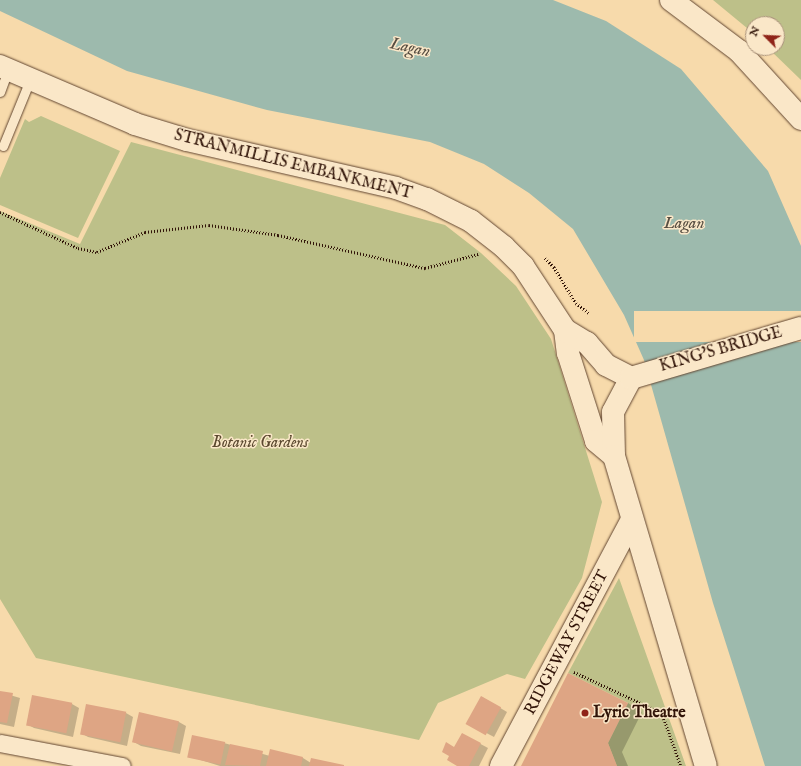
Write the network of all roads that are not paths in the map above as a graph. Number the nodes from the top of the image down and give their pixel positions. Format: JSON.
{"nodes":[{"id":1,"x":671,"y":0,"type":"edge"},
{"id":2,"x":4,"y":68,"type":"edge"},
{"id":3,"x":30,"y":80,"type":"junction"},
{"id":4,"x":0,"y":92,"type":"edge"},
{"id":5,"x":801,"y":119,"type":"edge"},
{"id":6,"x":2,"y":146,"type":"dead end"},
{"id":7,"x":801,"y":328,"type":"edge"},
{"id":8,"x":565,"y":330,"type":"junction"},
{"id":9,"x":636,"y":376,"type":"junction"},
{"id":10,"x":614,"y":456,"type":"junction"},
{"id":11,"x":632,"y":520,"type":"junction"},
{"id":12,"x":0,"y":743,"type":"edge"},
{"id":13,"x":86,"y":762,"type":"edge"},
{"id":14,"x":122,"y":766,"type":"edge"},
{"id":15,"x":501,"y":766,"type":"edge"},
{"id":16,"x":706,"y":766,"type":"edge"}],
"edges":[{"from":1,"to":5,"type":"street"},
{"from":2,"to":3,"type":"street","name":"STRANMILLIS EMBANKMENT"},
{"from":2,"to":4,"type":"lane"},
{"from":3,"to":6,"type":"lane"},
{"from":3,"to":8,"type":"street","name":"STRANMILLIS EMBANKMENT"},
{"from":7,"to":9,"type":"street","name":"KING'S BRIDGE"},
{"from":8,"to":9,"type":"street","name":"STRANMILLIS EMBANKMENT"},
{"from":8,"to":10,"type":"street","name":"STRANMILLIS EMBANKMENT"},
{"from":9,"to":10,"type":"street"},
{"from":10,"to":11,"type":"street"},
{"from":11,"to":15,"type":"street","name":"RIDGEWAY STREET"},
{"from":11,"to":16,"type":"street"},
{"from":12,"to":13,"type":"street"},
{"from":13,"to":14,"type":"street"}]}
